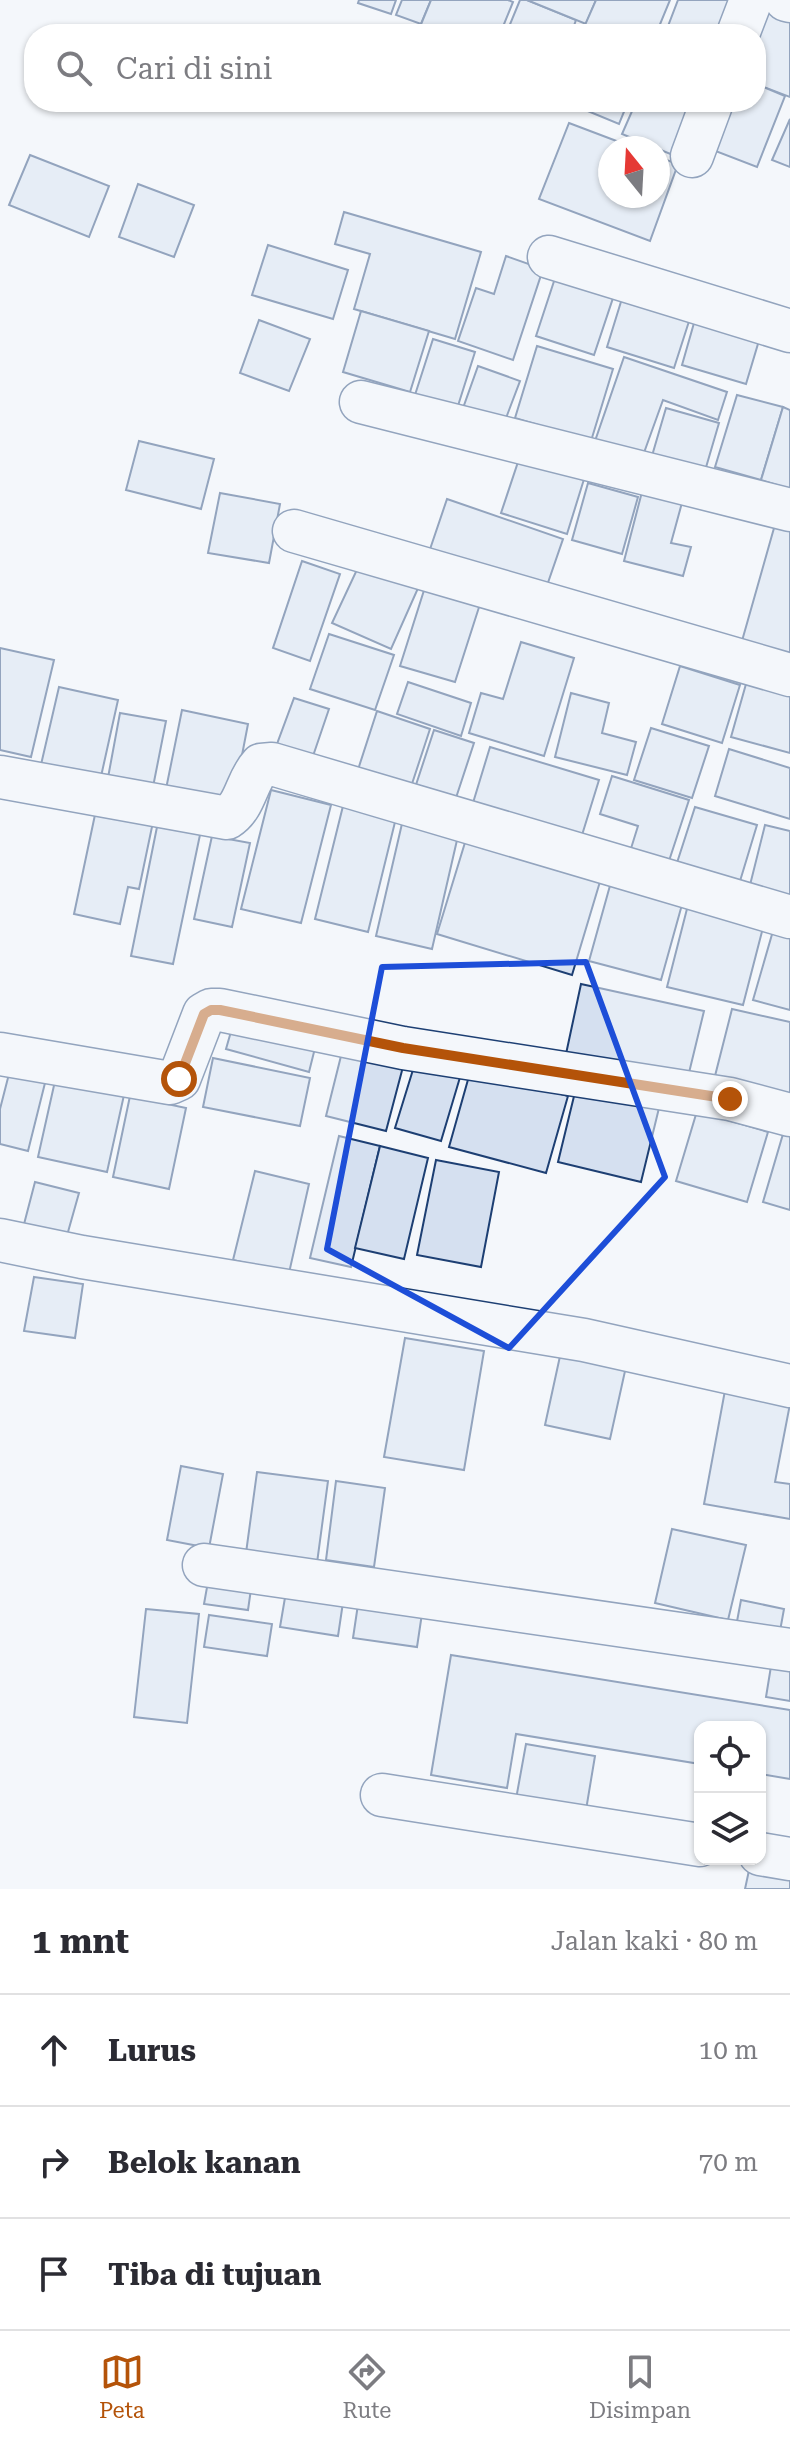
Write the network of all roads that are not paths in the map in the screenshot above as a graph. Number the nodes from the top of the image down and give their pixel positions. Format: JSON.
{"nodes":[{"id":1,"x":751,"y":0,"type":"edge"},
{"id":2,"x":742,"y":24,"type":"edge"},
{"id":3,"x":708,"y":112,"type":"edge"},
{"id":4,"x":692,"y":156,"type":"dead end"},
{"id":5,"x":549,"y":257,"type":"dead end"},
{"id":6,"x":790,"y":331,"type":"edge"},
{"id":7,"x":361,"y":402,"type":"dead end"},
{"id":8,"x":790,"y":510,"type":"edge"},
{"id":9,"x":294,"y":531,"type":"dead end"},
{"id":10,"x":790,"y":675,"type":"edge"},
{"id":11,"x":0,"y":777,"type":"edge"},
{"id":12,"x":790,"y":917,"type":"edge"},
{"id":13,"x":0,"y":1054,"type":"edge"},
{"id":14,"x":790,"y":1115,"type":"edge"},
{"id":15,"x":0,"y":1240,"type":"edge"},
{"id":16,"x":790,"y":1386,"type":"edge"},
{"id":17,"x":204,"y":1565,"type":"dead end"},
{"id":18,"x":790,"y":1650,"type":"edge"},
{"id":19,"x":382,"y":1795,"type":"dead end"},
{"id":20,"x":694,"y":1844,"type":"edge"},
{"id":21,"x":766,"y":1855,"type":"edge"},
{"id":22,"x":790,"y":1859,"type":"edge"}],
"edges":[{"from":1,"to":2,"type":"street"},
{"from":3,"to":4,"type":"street"},
{"from":5,"to":6,"type":"street"},
{"from":7,"to":8,"type":"street"},
{"from":9,"to":10,"type":"street"},
{"from":11,"to":12,"type":"street"},
{"from":13,"to":14,"type":"street"},
{"from":15,"to":16,"type":"street"},
{"from":17,"to":18,"type":"street"},
{"from":19,"to":20,"type":"street"},
{"from":21,"to":22,"type":"street"}]}
